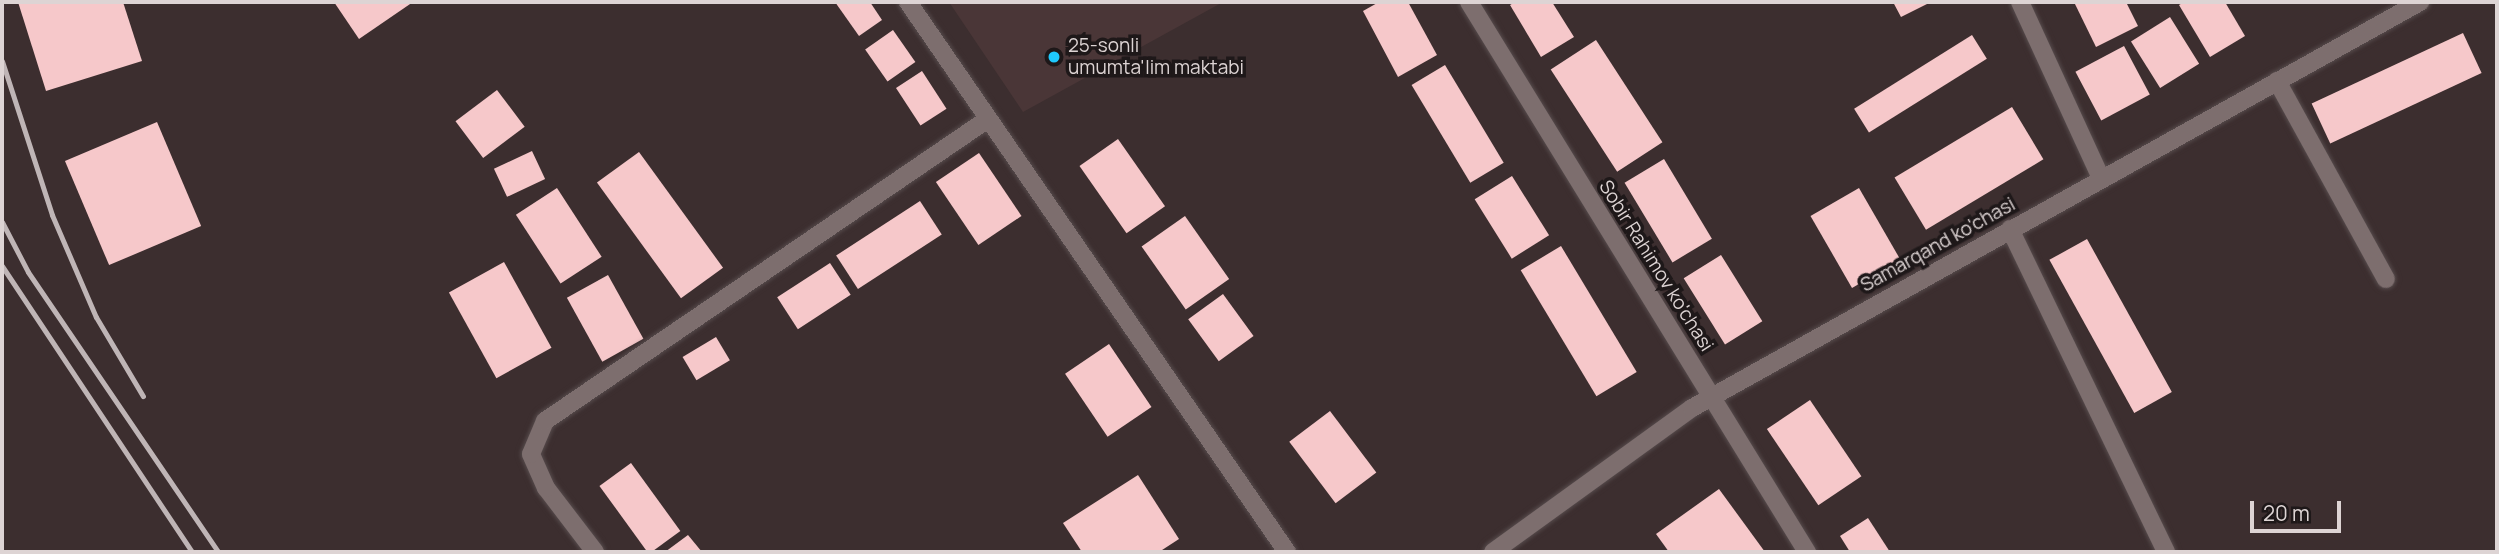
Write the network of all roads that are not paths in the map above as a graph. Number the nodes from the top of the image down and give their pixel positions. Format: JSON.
{"nodes":[{"id":1,"x":908,"y":2,"type":"edge"},
{"id":2,"x":1469,"y":2,"type":"edge"},
{"id":3,"x":2021,"y":2,"type":"edge"},
{"id":4,"x":2420,"y":2,"type":"edge"},
{"id":5,"x":2277,"y":81,"type":"junction"},
{"id":6,"x":988,"y":119,"type":"junction"},
{"id":7,"x":2101,"y":178,"type":"junction"},
{"id":8,"x":2010,"y":229,"type":"junction"},
{"id":9,"x":2386,"y":279,"type":"dead end"},
{"id":10,"x":1712,"y":396,"type":"junction"},
{"id":11,"x":595,"y":552,"type":"edge"},
{"id":12,"x":1287,"y":552,"type":"edge"},
{"id":13,"x":1493,"y":552,"type":"edge"},
{"id":14,"x":1807,"y":552,"type":"edge"},
{"id":15,"x":2166,"y":552,"type":"edge"}],
"edges":[{"from":1,"to":6,"type":"street"},
{"from":2,"to":10,"type":"street","name":"Sobir Rahimov ko'chasi"},
{"from":3,"to":7,"type":"street"},
{"from":4,"to":5,"type":"street","name":"Samarqand ko'chasi"},
{"from":5,"to":7,"type":"street","name":"Samarqand ko'chasi"},
{"from":5,"to":9,"type":"street"},
{"from":6,"to":11,"type":"street"},
{"from":6,"to":12,"type":"street"},
{"from":7,"to":8,"type":"street","name":"Samarqand ko'chasi"},
{"from":8,"to":10,"type":"street","name":"Samarqand ko'chasi"},
{"from":8,"to":15,"type":"street"},
{"from":10,"to":13,"type":"street","name":"Samarqand ko'chasi"},
{"from":10,"to":14,"type":"street","name":"Sobir Rahimov ko'chasi"}]}
